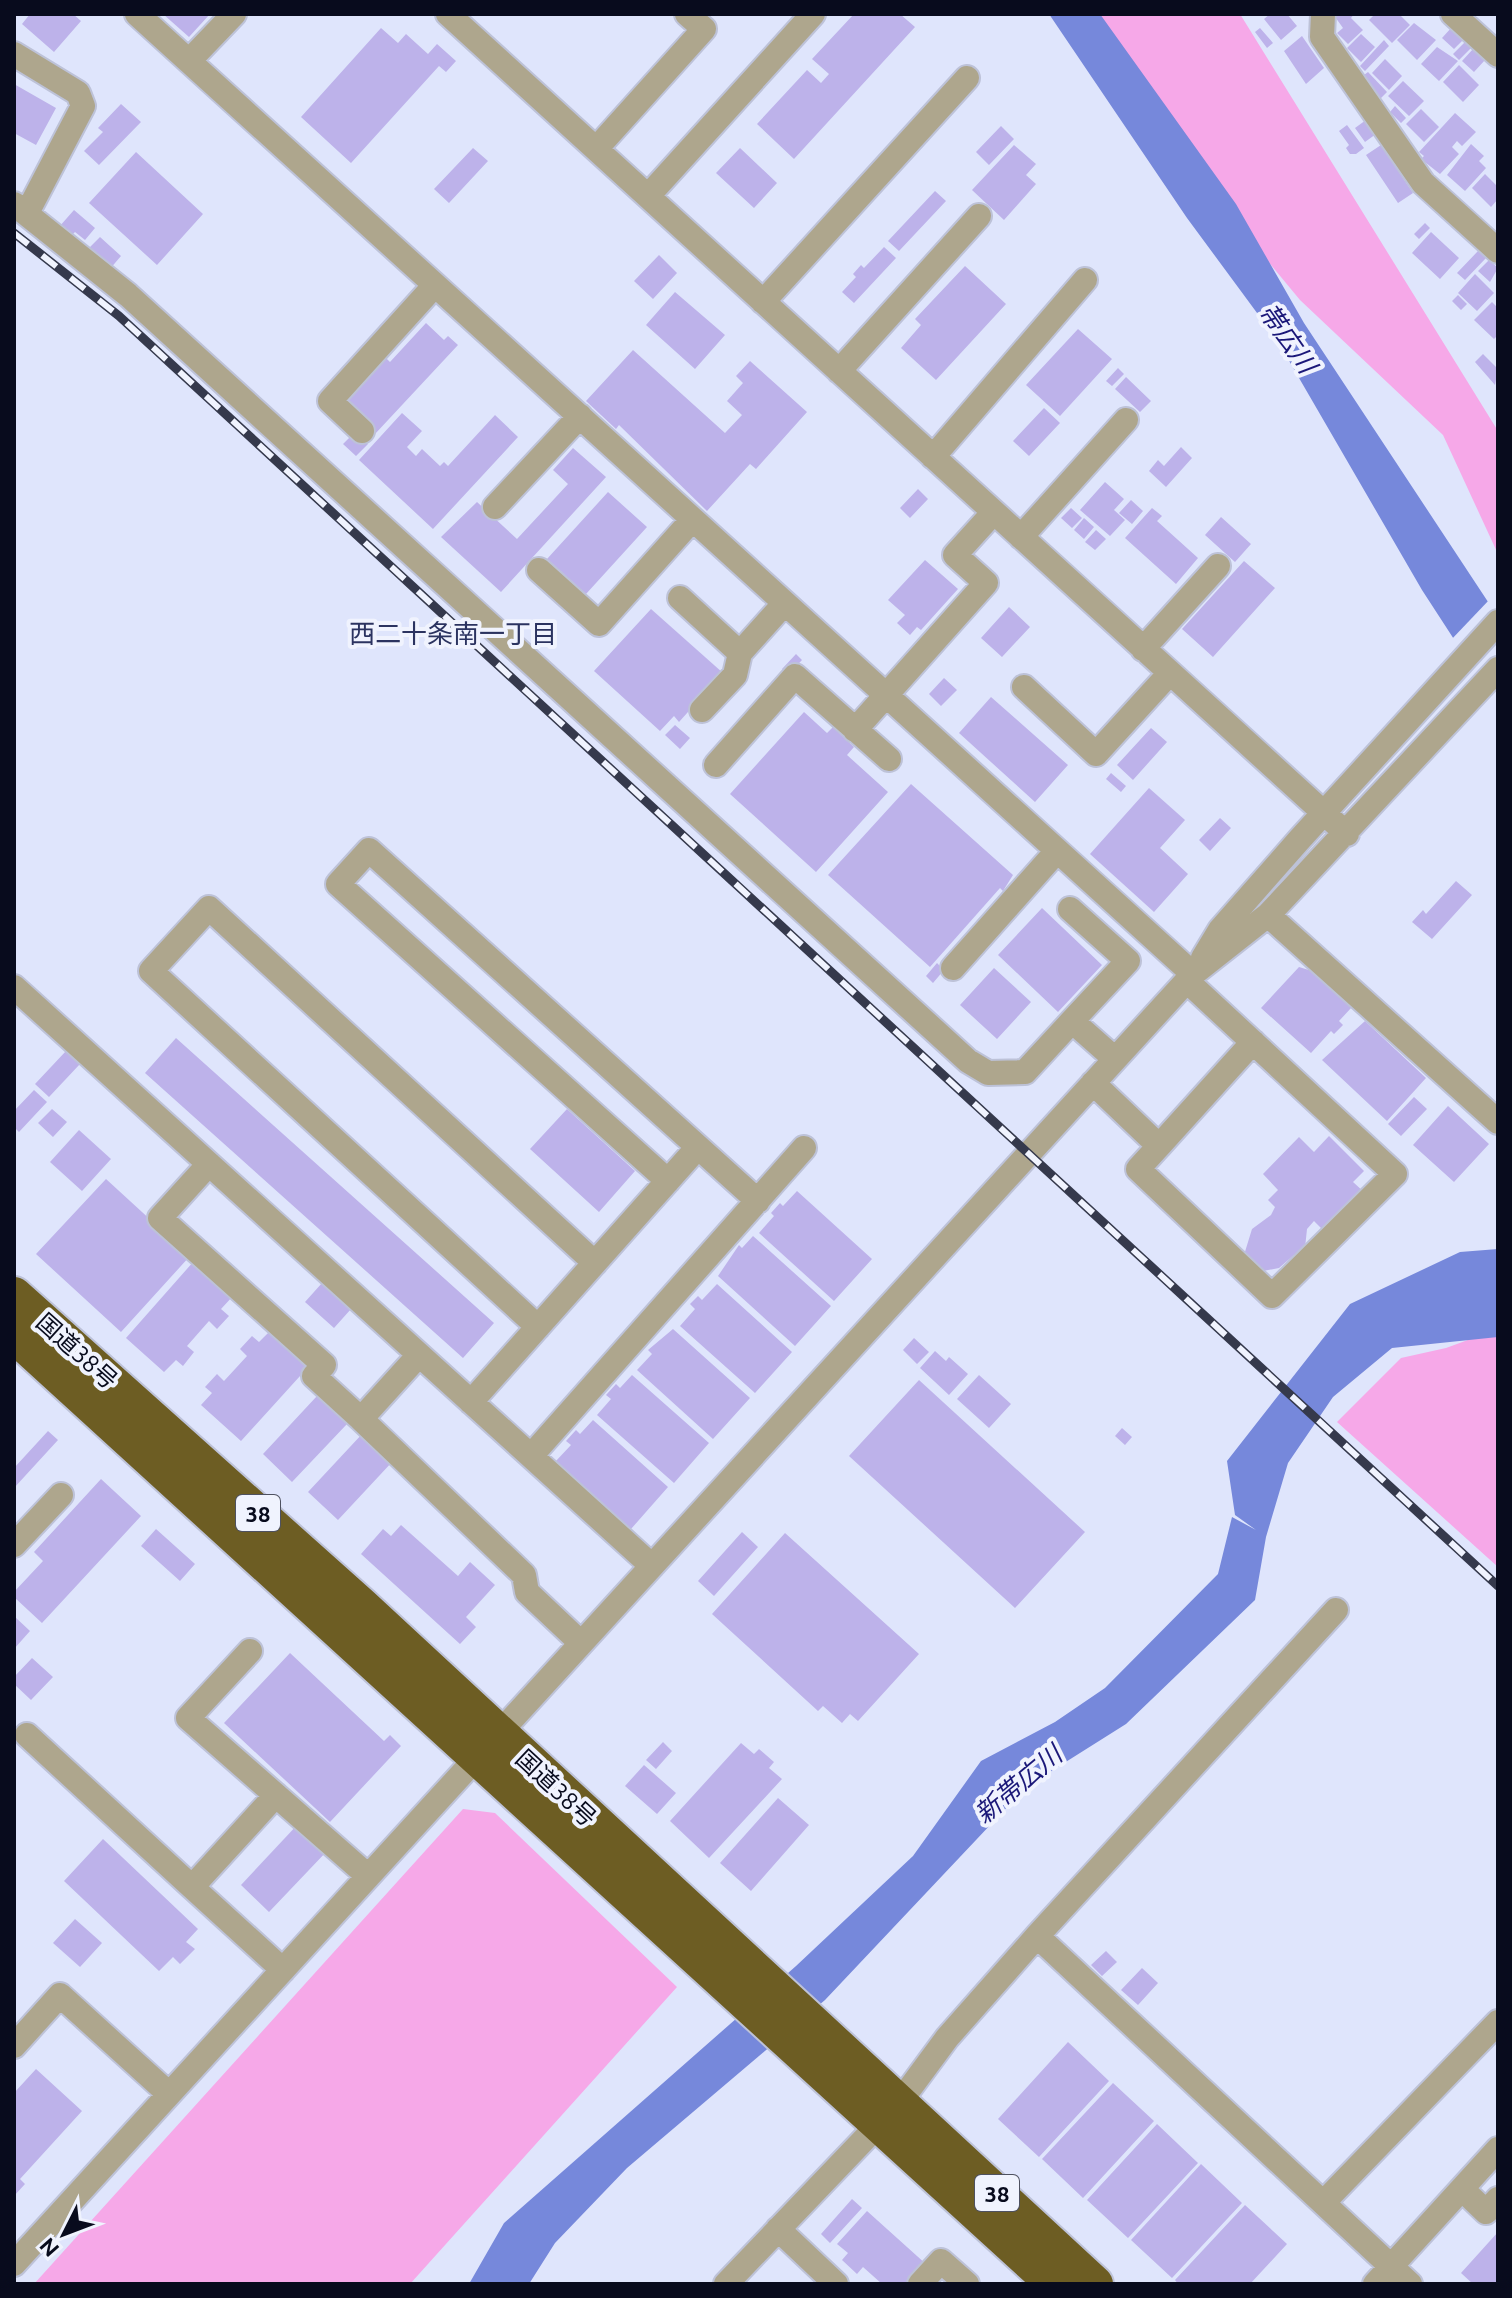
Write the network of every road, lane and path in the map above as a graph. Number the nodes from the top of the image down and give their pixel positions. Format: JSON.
{"nodes":[{"id":1,"x":137,"y":14,"type":"edge"},
{"id":2,"x":234,"y":14,"type":"edge"},
{"id":3,"x":448,"y":14,"type":"edge"},
{"id":4,"x":687,"y":14,"type":"edge"},
{"id":5,"x":813,"y":14,"type":"edge"},
{"id":6,"x":1323,"y":14,"type":"edge"},
{"id":7,"x":1453,"y":14,"type":"edge"},
{"id":8,"x":14,"y":54,"type":"edge"},
{"id":9,"x":1498,"y":55,"type":"edge"},
{"id":10,"x":189,"y":61,"type":"junction"},
{"id":11,"x":967,"y":78,"type":"dead end"},
{"id":12,"x":596,"y":149,"type":"junction"},
{"id":13,"x":648,"y":196,"type":"junction"},
{"id":14,"x":20,"y":208,"type":"edge"},
{"id":15,"x":979,"y":216,"type":"dead end"},
{"id":16,"x":1498,"y":251,"type":"edge"},
{"id":17,"x":1085,"y":280,"type":"dead end"},
{"id":18,"x":435,"y":285,"type":"junction"},
{"id":19,"x":763,"y":302,"type":"junction"},
{"id":20,"x":839,"y":371,"type":"junction"},
{"id":21,"x":580,"y":416,"type":"junction"},
{"id":22,"x":1126,"y":420,"type":"dead end"},
{"id":23,"x":362,"y":431,"type":"dead end"},
{"id":24,"x":933,"y":457,"type":"junction"},
{"id":25,"x":495,"y":507,"type":"dead end"},
{"id":26,"x":994,"y":512,"type":"junction"},
{"id":27,"x":692,"y":520,"type":"junction"},
{"id":28,"x":1021,"y":537,"type":"junction"},
{"id":29,"x":1218,"y":566,"type":"dead end"},
{"id":30,"x":539,"y":570,"type":"dead end"},
{"id":31,"x":680,"y":598,"type":"dead end"},
{"id":32,"x":784,"y":604,"type":"junction"},
{"id":33,"x":1498,"y":622,"type":"edge"},
{"id":34,"x":1143,"y":649,"type":"junction"},
{"id":35,"x":740,"y":653,"type":"junction"},
{"id":36,"x":1498,"y":669,"type":"edge"},
{"id":37,"x":1170,"y":673,"type":"junction"},
{"id":38,"x":1024,"y":687,"type":"dead end"},
{"id":39,"x":886,"y":696,"type":"junction"},
{"id":40,"x":702,"y":710,"type":"dead end"},
{"id":41,"x":855,"y":730,"type":"junction"},
{"id":42,"x":889,"y":759,"type":"dead end"},
{"id":43,"x":716,"y":765,"type":"dead end"},
{"id":44,"x":1323,"y":813,"type":"junction"},
{"id":45,"x":1347,"y":834,"type":"junction"},
{"id":46,"x":1057,"y":851,"type":"junction"},
{"id":47,"x":1070,"y":909,"type":"dead end"},
{"id":48,"x":1268,"y":915,"type":"junction"},
{"id":49,"x":953,"y":968,"type":"dead end"},
{"id":50,"x":1190,"y":977,"type":"junction"},
{"id":51,"x":14,"y":987,"type":"edge"},
{"id":52,"x":1072,"y":1021,"type":"junction"},
{"id":53,"x":1253,"y":1042,"type":"junction"},
{"id":54,"x":1115,"y":1059,"type":"junction"},
{"id":55,"x":1093,"y":1083,"type":"junction"},
{"id":56,"x":1498,"y":1122,"type":"edge"},
{"id":57,"x":1159,"y":1146,"type":"junction"},
{"id":58,"x":698,"y":1147,"type":"junction"},
{"id":59,"x":804,"y":1148,"type":"dead end"},
{"id":60,"x":209,"y":1164,"type":"junction"},
{"id":61,"x":668,"y":1181,"type":"junction"},
{"id":62,"x":758,"y":1201,"type":"junction"},
{"id":63,"x":595,"y":1263,"type":"junction"},
{"id":64,"x":14,"y":1295,"type":"edge"},
{"id":65,"x":538,"y":1327,"type":"junction"},
{"id":66,"x":14,"y":1335,"type":"edge"},
{"id":67,"x":419,"y":1355,"type":"junction"},
{"id":68,"x":471,"y":1402,"type":"junction"},
{"id":69,"x":361,"y":1419,"type":"junction"},
{"id":70,"x":531,"y":1456,"type":"junction"},
{"id":71,"x":61,"y":1495,"type":"dead end"},
{"id":72,"x":14,"y":1545,"type":"edge"},
{"id":73,"x":652,"y":1566,"type":"junction"},
{"id":74,"x":1336,"y":1610,"type":"dead end"},
{"id":75,"x":581,"y":1643,"type":"junction"},
{"id":76,"x":250,"y":1651,"type":"dead end"},
{"id":77,"x":27,"y":1735,"type":"dead end"},
{"id":78,"x":488,"y":1746,"type":"junction"},
{"id":79,"x":276,"y":1795,"type":"junction"},
{"id":80,"x":368,"y":1876,"type":"junction"},
{"id":81,"x":192,"y":1887,"type":"junction"},
{"id":82,"x":1037,"y":1936,"type":"junction"},
{"id":83,"x":283,"y":1970,"type":"junction"},
{"id":84,"x":1498,"y":2022,"type":"edge"},
{"id":85,"x":14,"y":2046,"type":"edge"},
{"id":86,"x":169,"y":2094,"type":"junction"},
{"id":87,"x":888,"y":2113,"type":"junction"},
{"id":88,"x":1498,"y":2149,"type":"edge"},
{"id":89,"x":1462,"y":2189,"type":"junction"},
{"id":90,"x":1498,"y":2199,"type":"edge"},
{"id":91,"x":1324,"y":2202,"type":"junction"},
{"id":92,"x":778,"y":2229,"type":"junction"},
{"id":93,"x":14,"y":2264,"type":"edge"},
{"id":94,"x":1383,"y":2275,"type":"edge"},
{"id":95,"x":726,"y":2284,"type":"edge"},
{"id":96,"x":836,"y":2284,"type":"edge"},
{"id":97,"x":920,"y":2284,"type":"edge"},
{"id":98,"x":967,"y":2284,"type":"edge"},
{"id":99,"x":1054,"y":2284,"type":"edge"},
{"id":100,"x":1095,"y":2284,"type":"edge"},
{"id":101,"x":1410,"y":2284,"type":"edge"}],
"edges":[{"from":1,"to":10,"type":"street"},
{"from":2,"to":10,"type":"street"},
{"from":3,"to":12,"type":"street"},
{"from":4,"to":12,"type":"street"},
{"from":5,"to":13,"type":"street"},
{"from":6,"to":16,"type":"street"},
{"from":7,"to":9,"type":"street"},
{"from":8,"to":14,"type":"street"},
{"from":10,"to":18,"type":"street"},
{"from":11,"to":19,"type":"street"},
{"from":12,"to":13,"type":"street"},
{"from":13,"to":19,"type":"street"},
{"from":14,"to":52,"type":"street"},
{"from":15,"to":20,"type":"street"},
{"from":17,"to":24,"type":"street"},
{"from":18,"to":21,"type":"street"},
{"from":18,"to":23,"type":"street"},
{"from":19,"to":20,"type":"street"},
{"from":20,"to":24,"type":"street"},
{"from":21,"to":25,"type":"street"},
{"from":21,"to":27,"type":"street"},
{"from":22,"to":28,"type":"street"},
{"from":24,"to":26,"type":"street"},
{"from":26,"to":28,"type":"street"},
{"from":26,"to":39,"type":"street"},
{"from":27,"to":30,"type":"street"},
{"from":27,"to":32,"type":"street"},
{"from":28,"to":34,"type":"street"},
{"from":29,"to":34,"type":"street"},
{"from":31,"to":35,"type":"street"},
{"from":32,"to":35,"type":"street"},
{"from":32,"to":39,"type":"street"},
{"from":33,"to":44,"type":"street"},
{"from":34,"to":37,"type":"street"},
{"from":35,"to":40,"type":"street"},
{"from":36,"to":45,"type":"street"},
{"from":37,"to":38,"type":"street"},
{"from":37,"to":44,"type":"street"},
{"from":39,"to":41,"type":"street"},
{"from":39,"to":46,"type":"street"},
{"from":41,"to":42,"type":"street"},
{"from":41,"to":43,"type":"street"},
{"from":44,"to":45,"type":"street"},
{"from":44,"to":50,"type":"street"},
{"from":45,"to":48,"type":"street"},
{"from":46,"to":49,"type":"street"},
{"from":46,"to":50,"type":"street"},
{"from":47,"to":52,"type":"street"},
{"from":48,"to":50,"type":"street"},
{"from":48,"to":56,"type":"street"},
{"from":50,"to":53,"type":"street"},
{"from":50,"to":54,"type":"street"},
{"from":51,"to":60,"type":"street"},
{"from":52,"to":54,"type":"street"},
{"from":53,"to":57,"type":"street"},
{"from":53,"to":57,"type":"street"},
{"from":54,"to":55,"type":"street"},
{"from":55,"to":57,"type":"street"},
{"from":55,"to":73,"type":"street"},
{"from":58,"to":61,"type":"street"},
{"from":58,"to":61,"type":"street"},
{"from":58,"to":62,"type":"street"},
{"from":59,"to":62,"type":"street"},
{"from":60,"to":67,"type":"street"},
{"from":60,"to":69,"type":"street"},
{"from":61,"to":63,"type":"street"},
{"from":62,"to":70,"type":"street"},
{"from":63,"to":65,"type":"street"},
{"from":63,"to":65,"type":"street"},
{"from":64,"to":78,"type":"highway","name":"国道38号","number":"38"},
{"from":65,"to":68,"type":"street"},
{"from":66,"to":78,"type":"highway","name":"国道38号","number":"38"},
{"from":67,"to":68,"type":"street"},
{"from":67,"to":69,"type":"street"},
{"from":68,"to":70,"type":"street"},
{"from":69,"to":75,"type":"street"},
{"from":70,"to":73,"type":"street"},
{"from":71,"to":72,"type":"street"},
{"from":73,"to":75,"type":"street"},
{"from":74,"to":82,"type":"street"},
{"from":75,"to":78,"type":"street"},
{"from":76,"to":79,"type":"street"},
{"from":77,"to":81,"type":"street"},
{"from":78,"to":80,"type":"street"},
{"from":78,"to":87,"type":"highway","name":"国道38号","number":"38"},
{"from":79,"to":80,"type":"street"},
{"from":79,"to":81,"type":"street"},
{"from":80,"to":83,"type":"street"},
{"from":81,"to":83,"type":"street"},
{"from":82,"to":87,"type":"street"},
{"from":82,"to":91,"type":"street"},
{"from":83,"to":86,"type":"street"},
{"from":84,"to":91,"type":"street"},
{"from":85,"to":86,"type":"street"},
{"from":86,"to":93,"type":"street"},
{"from":87,"to":92,"type":"street"},
{"from":87,"to":99,"type":"highway","name":"国道38号","number":"38"},
{"from":87,"to":100,"type":"highway","name":"国道38号","number":"38"},
{"from":88,"to":89,"type":"street"},
{"from":89,"to":90,"type":"street"},
{"from":89,"to":94,"type":"street"},
{"from":91,"to":94,"type":"street"},
{"from":92,"to":95,"type":"street"},
{"from":92,"to":96,"type":"street"},
{"from":94,"to":101,"type":"street"},
{"from":97,"to":98,"type":"street"}]}
